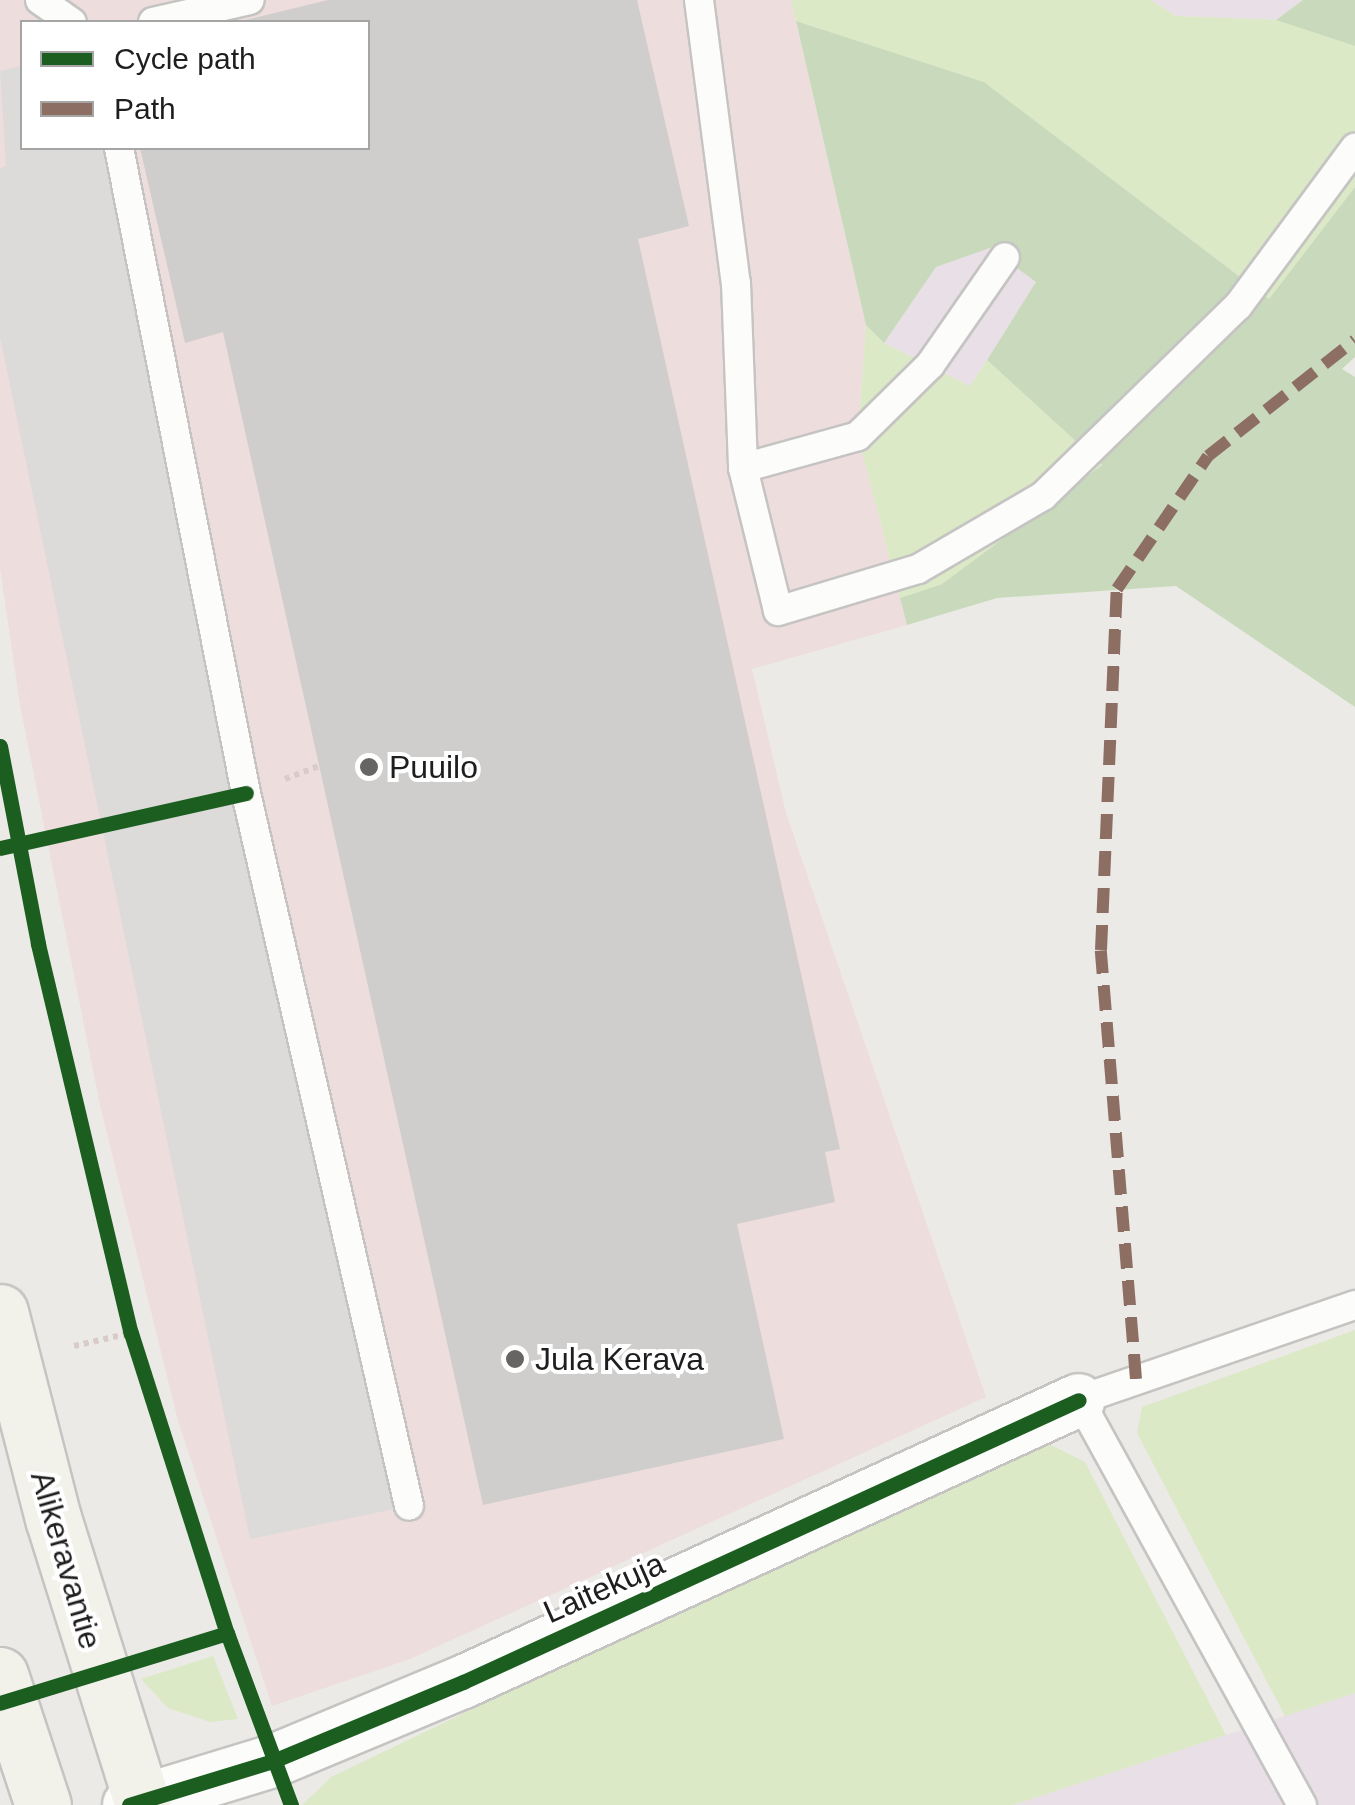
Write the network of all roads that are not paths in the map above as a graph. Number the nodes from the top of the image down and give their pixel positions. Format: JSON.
{"nodes":[{"id":1,"x":40,"y":0,"type":"edge"},
{"id":2,"x":250,"y":0,"type":"edge"},
{"id":3,"x":698,"y":0,"type":"edge"},
{"id":4,"x":69,"y":20,"type":"edge"},
{"id":5,"x":162,"y":20,"type":"edge"},
{"id":6,"x":1355,"y":148,"type":"edge"},
{"id":7,"x":119,"y":150,"type":"edge"},
{"id":8,"x":1005,"y":257,"type":"dead end"},
{"id":9,"x":743,"y":468,"type":"junction"},
{"id":10,"x":1355,"y":1306,"type":"edge"},
{"id":11,"x":0,"y":1312,"type":"edge"},
{"id":12,"x":1079,"y":1400,"type":"junction"},
{"id":13,"x":409,"y":1506,"type":"dead end"},
{"id":14,"x":0,"y":1674,"type":"edge"},
{"id":15,"x":138,"y":1804,"type":"edge"},
{"id":16,"x":43,"y":1805,"type":"edge"},
{"id":17,"x":1302,"y":1805,"type":"edge"}],
"edges":[{"from":1,"to":4,"type":"lane"},
{"from":2,"to":5,"type":"lane"},
{"from":3,"to":9,"type":"lane"},
{"from":6,"to":9,"type":"lane"},
{"from":7,"to":13,"type":"lane"},
{"from":8,"to":9,"type":"lane"},
{"from":10,"to":12,"type":"lane"},
{"from":11,"to":15,"type":"street","name":"Alikeravantie"},
{"from":12,"to":15,"type":"street","name":"Laitekuja"},
{"from":12,"to":17,"type":"lane"},
{"from":14,"to":16,"type":"street"}]}
